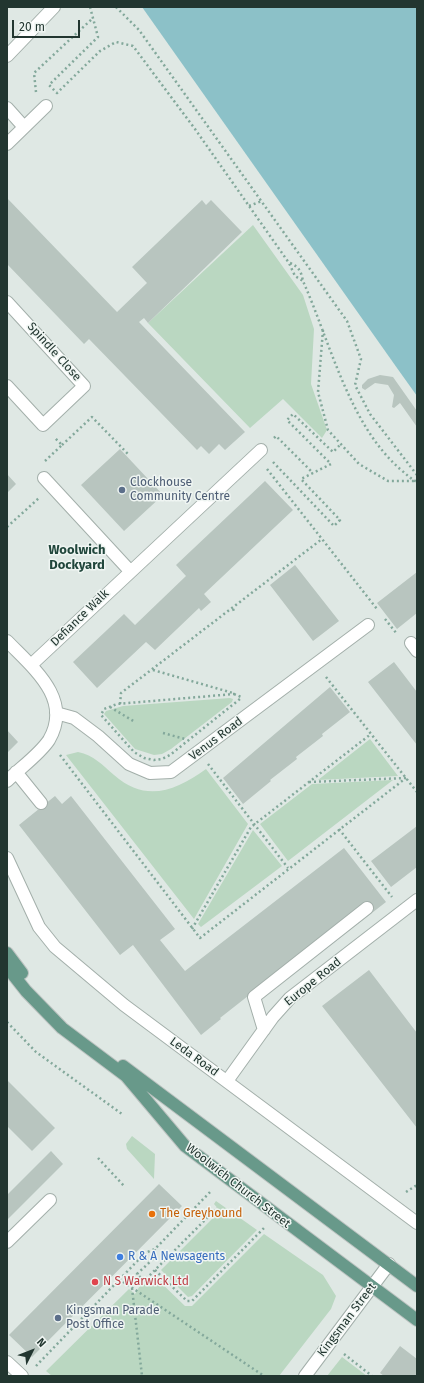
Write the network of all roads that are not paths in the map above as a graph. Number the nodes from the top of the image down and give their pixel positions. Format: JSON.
{"nodes":[{"id":1,"x":54,"y":7,"type":"edge"},
{"id":2,"x":7,"y":56,"type":"edge"},
{"id":3,"x":41,"y":103,"type":"road end"},
{"id":4,"x":7,"y":108,"type":"edge"},
{"id":5,"x":24,"y":127,"type":"junction"},
{"id":6,"x":7,"y":144,"type":"edge"},
{"id":7,"x":9,"y":308,"type":"edge"},
{"id":8,"x":7,"y":386,"type":"edge"},
{"id":9,"x":258,"y":452,"type":"road end"},
{"id":10,"x":48,"y":482,"type":"road end"},
{"id":11,"x":130,"y":571,"type":"junction"},
{"id":12,"x":368,"y":625,"type":"dead end"},
{"id":13,"x":7,"y":641,"type":"edge"},
{"id":14,"x":30,"y":666,"type":"junction"},
{"id":15,"x":56,"y":714,"type":"junction"},
{"id":16,"x":16,"y":772,"type":"junction"},
{"id":17,"x":7,"y":781,"type":"edge"},
{"id":18,"x":41,"y":803,"type":"dead end"},
{"id":19,"x":7,"y":858,"type":"edge"},
{"id":20,"x":417,"y":900,"type":"edge"},
{"id":21,"x":367,"y":908,"type":"dead end"},
{"id":22,"x":7,"y":953,"type":"edge"},
{"id":23,"x":7,"y":967,"type":"edge"},
{"id":24,"x":264,"y":1030,"type":"junction"},
{"id":25,"x":227,"y":1082,"type":"junction"},
{"id":26,"x":50,"y":1200,"type":"dead end"},
{"id":27,"x":417,"y":1222,"type":"edge"},
{"id":28,"x":7,"y":1242,"type":"edge"},
{"id":29,"x":389,"y":1264,"type":"junction"},
{"id":30,"x":417,"y":1286,"type":"edge"},
{"id":31,"x":372,"y":1287,"type":"junction"},
{"id":32,"x":417,"y":1320,"type":"edge"},
{"id":33,"x":7,"y":1362,"type":"edge"},
{"id":34,"x":22,"y":1376,"type":"edge"},
{"id":35,"x":305,"y":1376,"type":"edge"}],
"edges":[{"from":1,"to":2,"type":"street"},
{"from":3,"to":5,"type":"street"},
{"from":4,"to":5,"type":"street"},
{"from":5,"to":6,"type":"street"},
{"from":7,"to":8,"type":"street","name":"Spindle Close"},
{"from":9,"to":11,"type":"street","name":"Defiance Walk"},
{"from":10,"to":11,"type":"street"},
{"from":11,"to":14,"type":"street","name":"Defiance Walk"},
{"from":12,"to":15,"type":"street","name":"Venus Road"},
{"from":13,"to":14,"type":"street"},
{"from":14,"to":15,"type":"street"},
{"from":15,"to":16,"type":"street"},
{"from":16,"to":17,"type":"street"},
{"from":16,"to":18,"type":"street"},
{"from":19,"to":25,"type":"street","name":"Leda Road"},
{"from":20,"to":24,"type":"street","name":"Europe Road"},
{"from":21,"to":24,"type":"street"},
{"from":22,"to":29,"type":"main road"},
{"from":23,"to":31,"type":"main road","name":"Woolwich Church Street"},
{"from":24,"to":25,"type":"street","name":"Europe Road"},
{"from":25,"to":27,"type":"street","name":"Leda Road"},
{"from":26,"to":28,"type":"street"},
{"from":29,"to":30,"type":"main road"},
{"from":29,"to":31,"type":"street","name":"Kingsman Street"},
{"from":31,"to":32,"type":"main road","name":"Woolwich Church Street"},
{"from":31,"to":35,"type":"street","name":"Kingsman Street"},
{"from":33,"to":34,"type":"street"}]}
